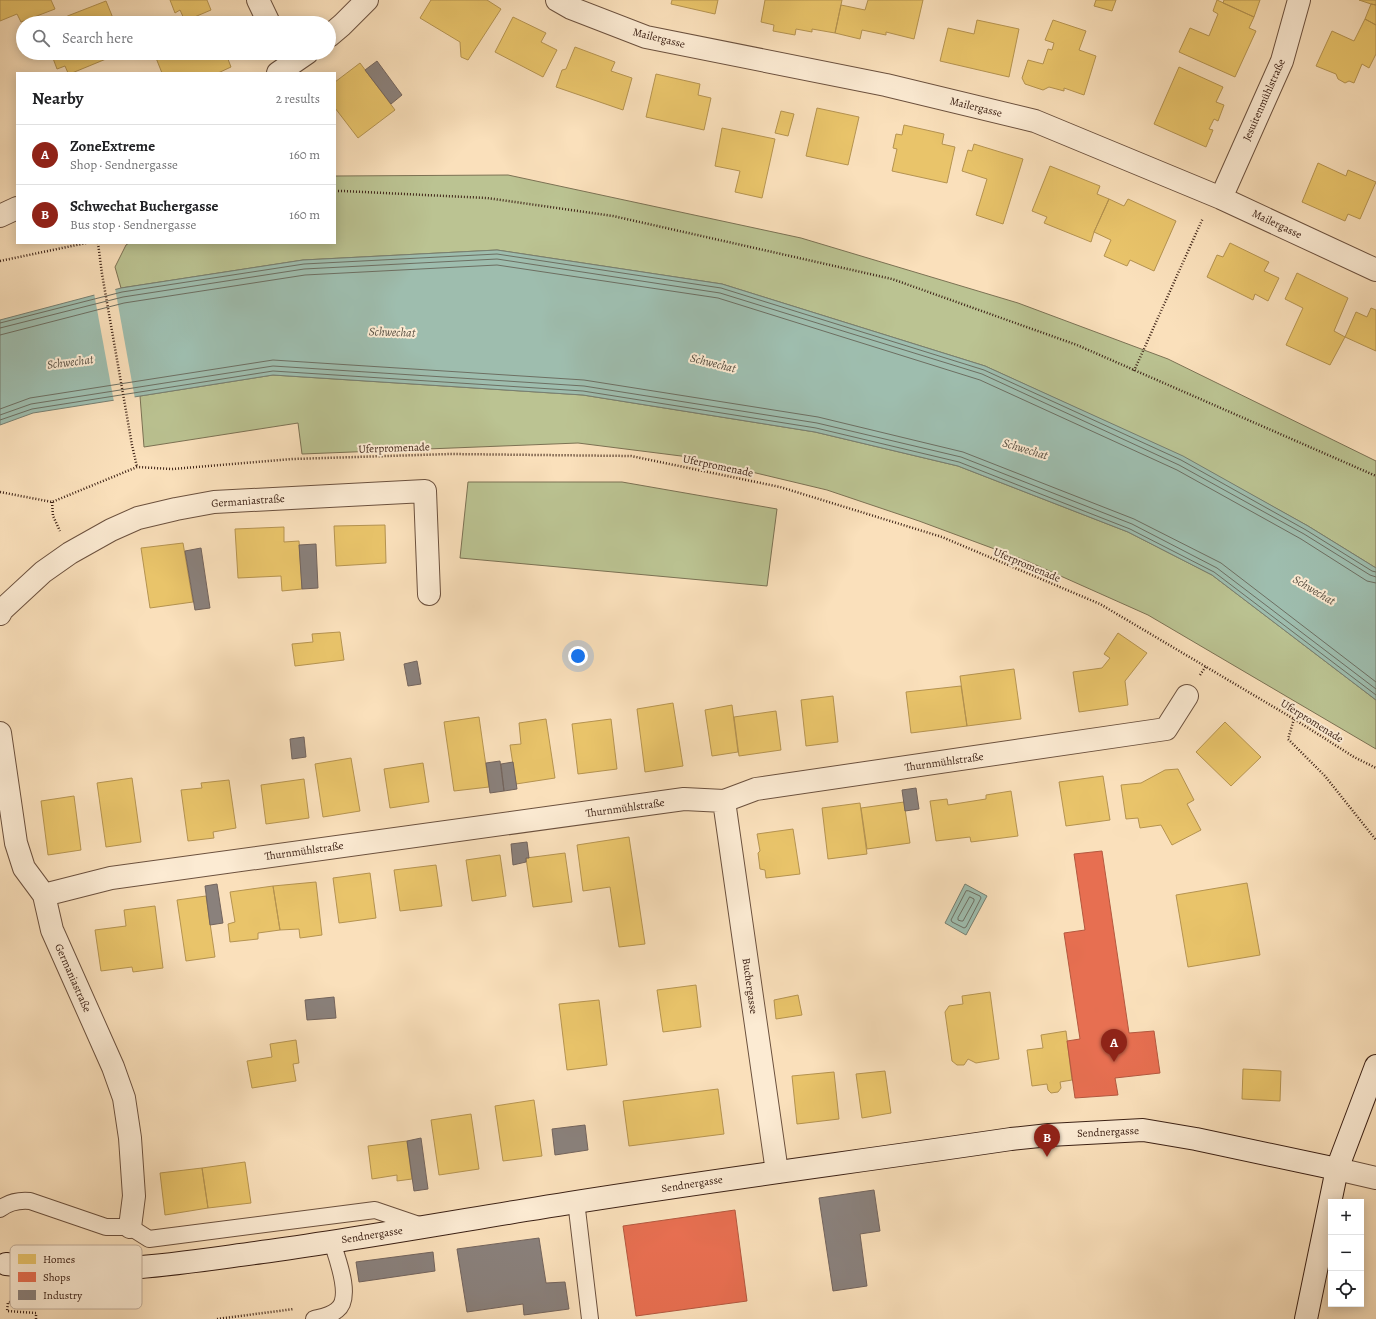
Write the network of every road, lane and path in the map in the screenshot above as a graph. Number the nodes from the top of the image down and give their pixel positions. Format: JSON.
{"nodes":[{"id":1,"x":258,"y":0,"type":"edge"},
{"id":2,"x":367,"y":0,"type":"edge"},
{"id":3,"x":557,"y":0,"type":"edge"},
{"id":4,"x":1299,"y":0,"type":"edge"},
{"id":5,"x":266,"y":16,"type":"edge"},
{"id":6,"x":336,"y":30,"type":"edge"},
{"id":7,"x":336,"y":191,"type":"edge"},
{"id":8,"x":1221,"y":198,"type":"junction"},
{"id":9,"x":16,"y":208,"type":"edge"},
{"id":10,"x":0,"y":216,"type":"edge"},
{"id":11,"x":81,"y":244,"type":"edge"},
{"id":12,"x":98,"y":244,"type":"edge"},
{"id":13,"x":0,"y":261,"type":"edge"},
{"id":14,"x":1376,"y":270,"type":"edge"},
{"id":15,"x":1134,"y":371,"type":"junction"},
{"id":16,"x":137,"y":467,"type":"junction"},
{"id":17,"x":1376,"y":476,"type":"edge"},
{"id":18,"x":0,"y":492,"type":"edge"},
{"id":19,"x":429,"y":594,"type":"dead end"},
{"id":20,"x":0,"y":614,"type":"edge"},
{"id":21,"x":1187,"y":696,"type":"dead end"},
{"id":22,"x":1294,"y":719,"type":"junction"},
{"id":23,"x":0,"y":733,"type":"edge"},
{"id":24,"x":1376,"y":768,"type":"edge"},
{"id":25,"x":724,"y":802,"type":"junction"},
{"id":26,"x":1376,"y":840,"type":"edge"},
{"id":27,"x":44,"y":895,"type":"junction"},
{"id":28,"x":1376,"y":1066,"type":"edge"},
{"id":29,"x":1337,"y":1169,"type":"junction"},
{"id":30,"x":777,"y":1172,"type":"junction"},
{"id":31,"x":1376,"y":1178,"type":"edge"},
{"id":32,"x":576,"y":1202,"type":"junction"},
{"id":33,"x":0,"y":1209,"type":"edge"},
{"id":34,"x":130,"y":1227,"type":"junction"},
{"id":35,"x":423,"y":1227,"type":"junction"},
{"id":36,"x":332,"y":1242,"type":"junction"},
{"id":37,"x":6,"y":1264,"type":"dead end"},
{"id":38,"x":10,"y":1264,"type":"edge"},
{"id":39,"x":142,"y":1267,"type":"edge"},
{"id":40,"x":10,"y":1302,"type":"edge"},
{"id":41,"x":296,"y":1309,"type":"dead end"},
{"id":42,"x":36,"y":1319,"type":"edge"},
{"id":43,"x":217,"y":1319,"type":"edge"},
{"id":44,"x":314,"y":1319,"type":"edge"},
{"id":45,"x":590,"y":1319,"type":"edge"},
{"id":46,"x":1306,"y":1319,"type":"edge"}],
"edges":[{"from":1,"to":5,"type":"street"},
{"from":2,"to":6,"type":"street"},
{"from":3,"to":8,"type":"street","name":"Mailergasse"},
{"from":4,"to":8,"type":"street","name":"Jesuitenmühlstraße"},
{"from":7,"to":15,"type":"path"},
{"from":8,"to":14,"type":"street","name":"Mailergasse"},
{"from":8,"to":15,"type":"path"},
{"from":9,"to":10,"type":"street"},
{"from":11,"to":13,"type":"path"},
{"from":12,"to":16,"type":"path"},
{"from":15,"to":17,"type":"path"},
{"from":16,"to":18,"type":"path","name":"Uferpromenade"},
{"from":16,"to":22,"type":"path","name":"Uferpromenade"},
{"from":19,"to":20,"type":"street","name":"Germaniastraße"},
{"from":21,"to":25,"type":"street","name":"Thurnmühlstraße"},
{"from":22,"to":24,"type":"path","name":"Uferpromenade"},
{"from":22,"to":26,"type":"path"},
{"from":23,"to":27,"type":"street","name":"Germaniastraße"},
{"from":25,"to":27,"type":"street","name":"Thurnmühlstraße"},
{"from":25,"to":30,"type":"street","name":"Buchergasse"},
{"from":27,"to":34,"type":"street","name":"Germaniastraße"},
{"from":28,"to":29,"type":"street"},
{"from":29,"to":30,"type":"street","name":"Sendnergasse"},
{"from":29,"to":31,"type":"street","name":"Sendnergasse"},
{"from":29,"to":46,"type":"street"},
{"from":30,"to":32,"type":"street","name":"Sendnergasse"},
{"from":32,"to":35,"type":"street","name":"Sendnergasse"},
{"from":32,"to":45,"type":"lane"},
{"from":33,"to":34,"type":"lane"},
{"from":34,"to":35,"type":"lane"},
{"from":35,"to":36,"type":"street","name":"Sendnergasse"},
{"from":36,"to":39,"type":"street","name":"Sendnergasse"},
{"from":36,"to":44,"type":"lane"},
{"from":37,"to":38,"type":"street","name":"Sendnergasse"},
{"from":40,"to":42,"type":"path"},
{"from":41,"to":43,"type":"path"}]}
